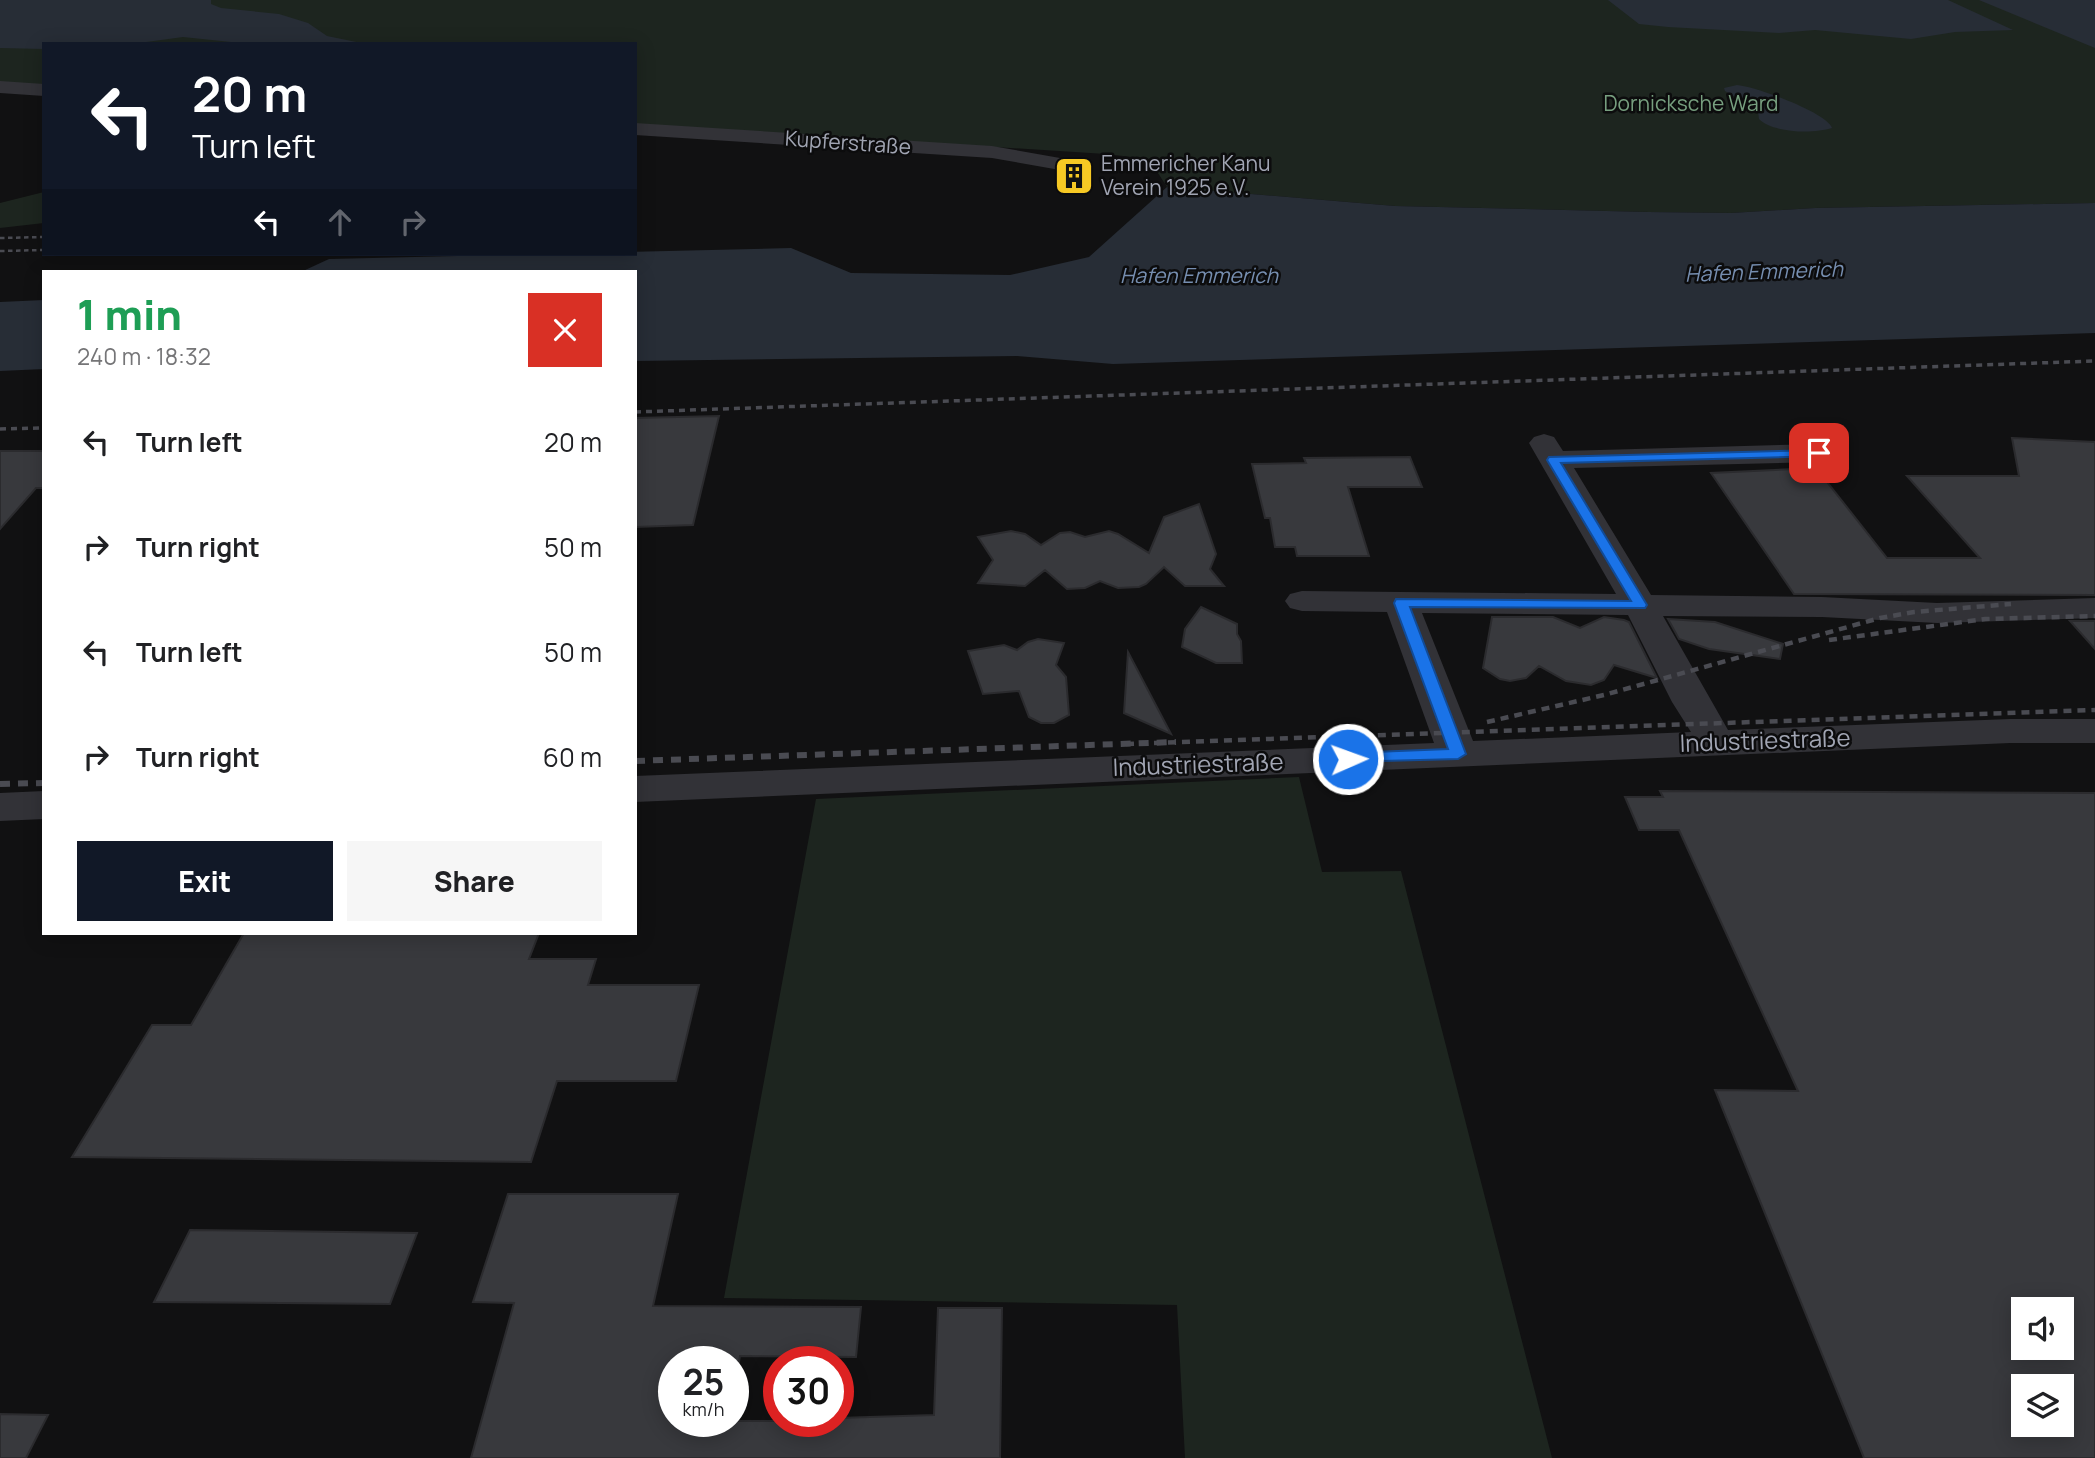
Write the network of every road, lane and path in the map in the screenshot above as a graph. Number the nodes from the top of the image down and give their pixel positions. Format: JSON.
{"nodes":[{"id":1,"x":0,"y":87,"type":"edge"},
{"id":2,"x":42,"y":90,"type":"edge"},
{"id":3,"x":637,"y":129,"type":"edge"},
{"id":4,"x":1060,"y":164,"type":"dead end"},
{"id":5,"x":1819,"y":453,"type":"dead end"},
{"id":6,"x":1302,"y":601,"type":"dead end"},
{"id":7,"x":1401,"y":603,"type":"junction"},
{"id":8,"x":1640,"y":605,"type":"junction"},
{"id":9,"x":2095,"y":608,"type":"edge"},
{"id":10,"x":2095,"y":731,"type":"edge"},
{"id":11,"x":1717,"y":743,"type":"junction"},
{"id":12,"x":1458,"y":754,"type":"junction"},
{"id":13,"x":637,"y":789,"type":"edge"},
{"id":14,"x":42,"y":805,"type":"edge"},
{"id":15,"x":0,"y":807,"type":"edge"}],
"edges":[{"from":1,"to":2,"type":"street"},
{"from":3,"to":4,"type":"street","name":"Kupferstraße"},
{"from":5,"to":8,"type":"street"},
{"from":6,"to":7,"type":"street"},
{"from":7,"to":8,"type":"street"},
{"from":7,"to":12,"type":"street"},
{"from":8,"to":9,"type":"street"},
{"from":8,"to":11,"type":"street"},
{"from":10,"to":11,"type":"street","name":"Industriestraße"},
{"from":11,"to":12,"type":"street","name":"Industriestraße"},
{"from":12,"to":13,"type":"street","name":"Industriestraße"},
{"from":14,"to":15,"type":"street"}]}
